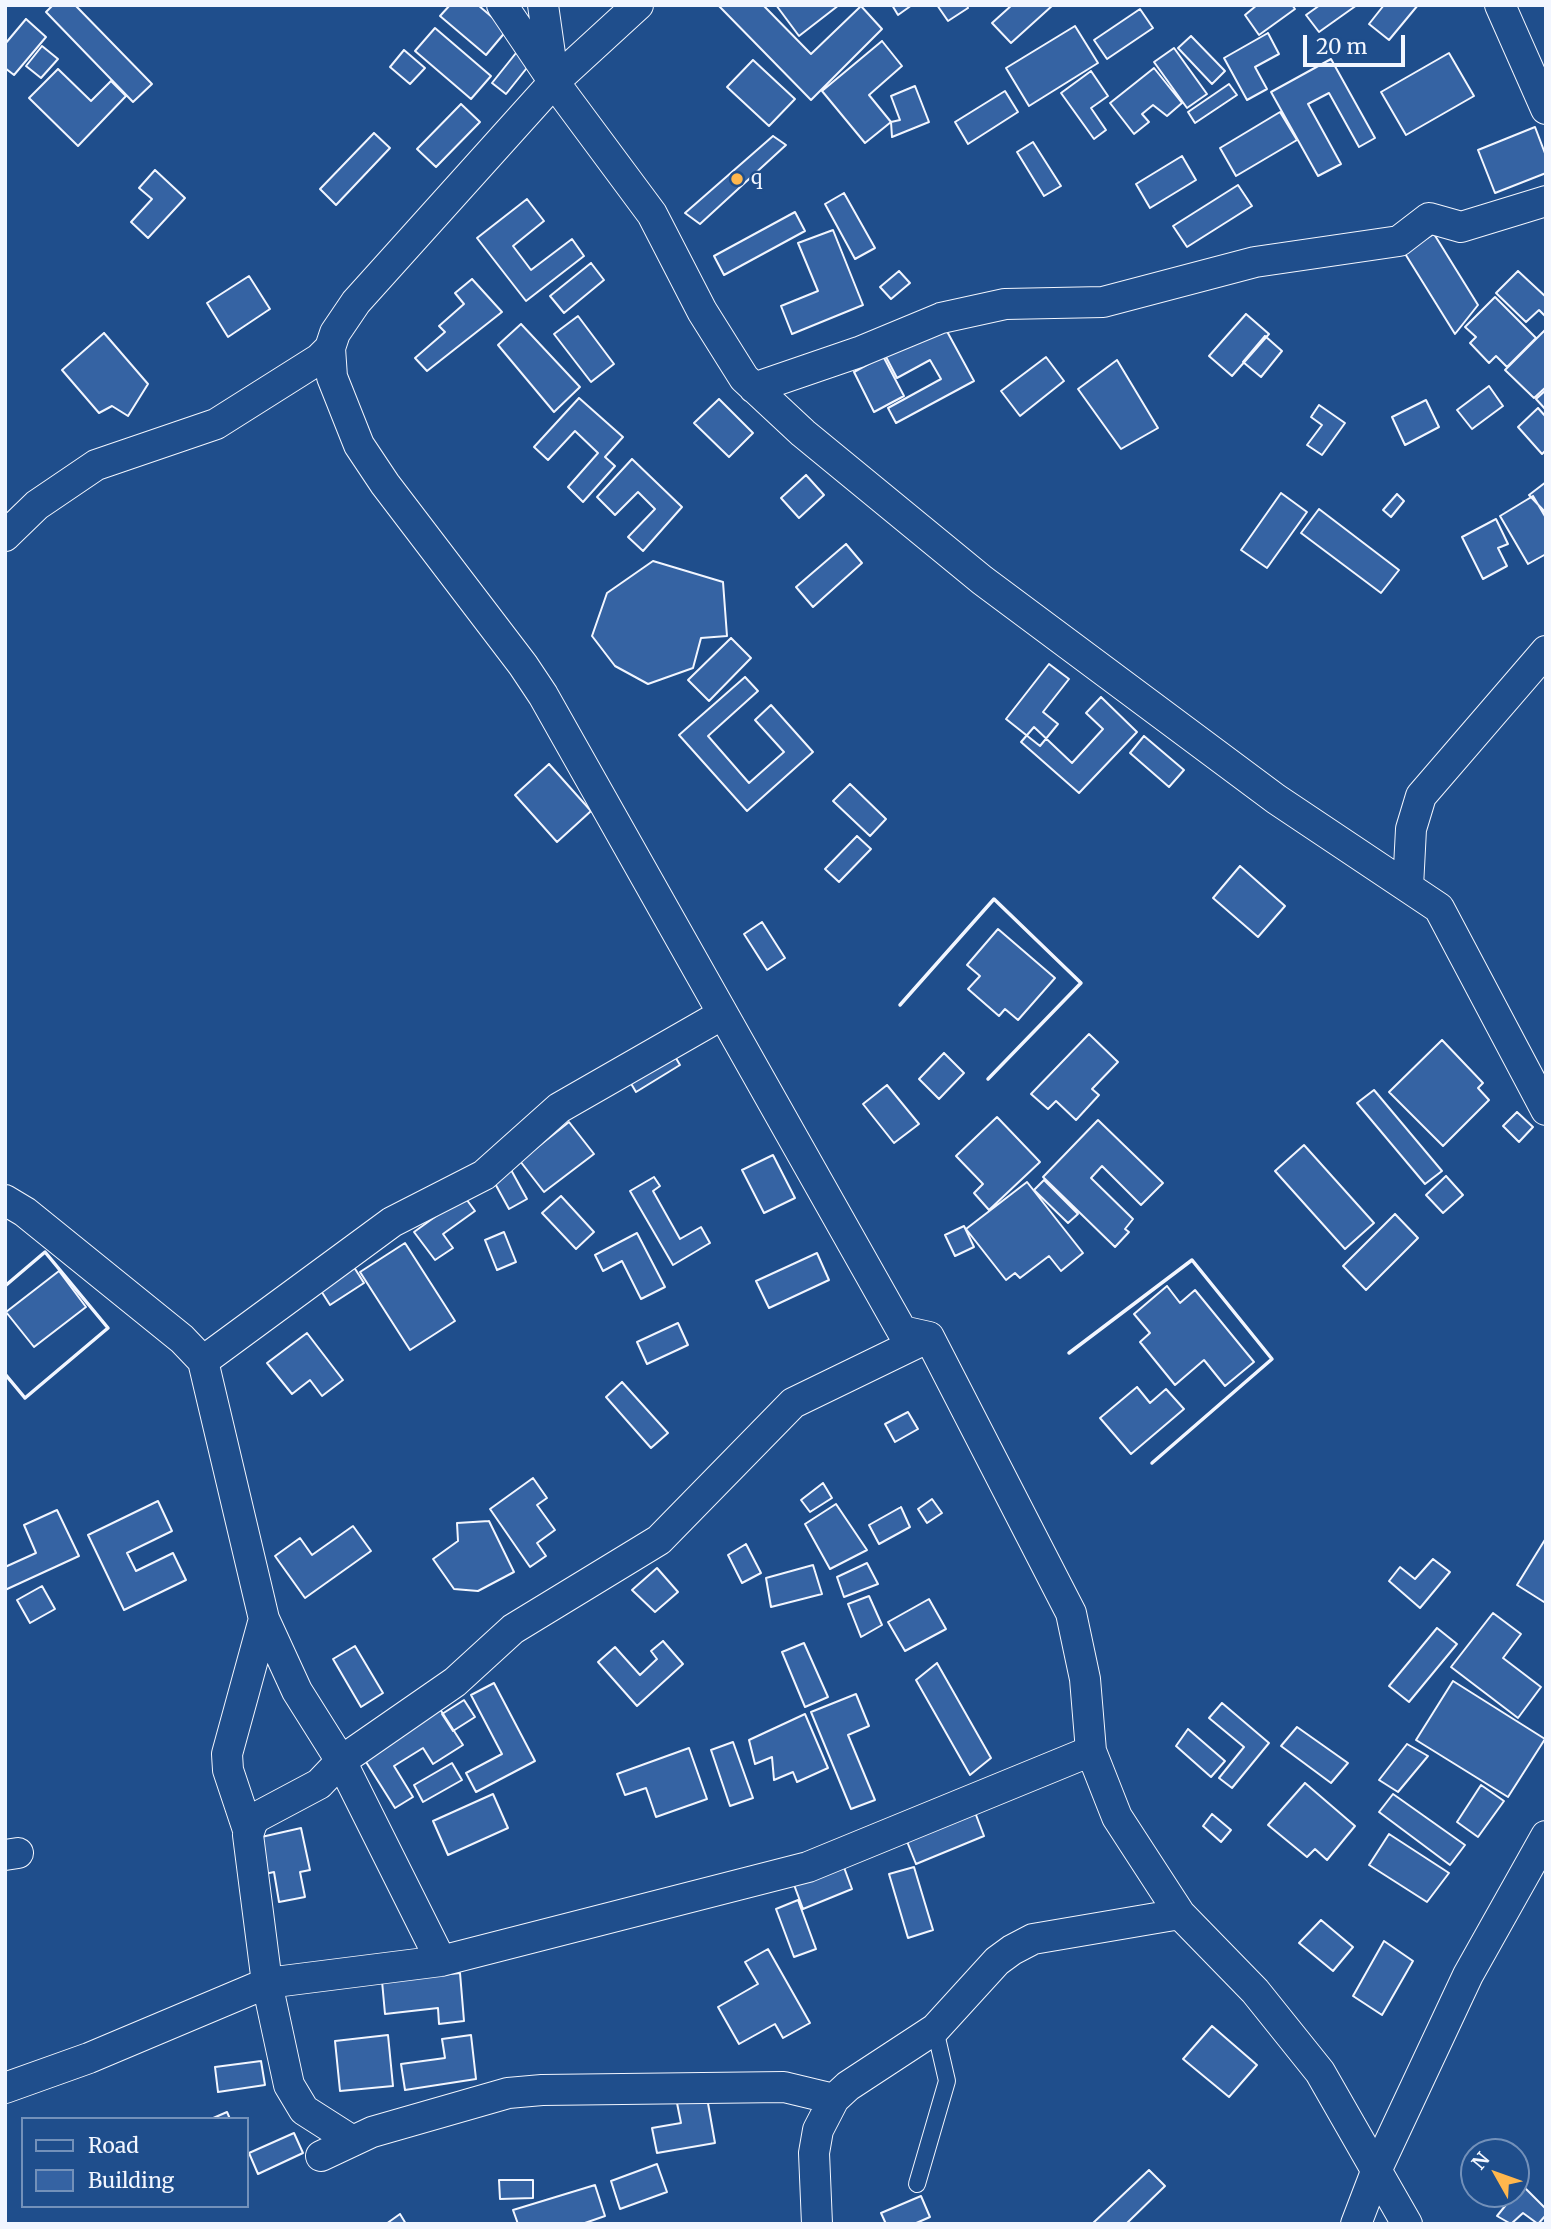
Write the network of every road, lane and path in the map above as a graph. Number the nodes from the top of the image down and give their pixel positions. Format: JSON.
{"nodes":[{"id":1,"x":502,"y":5,"type":"edge"},
{"id":2,"x":543,"y":5,"type":"edge"},
{"id":3,"x":638,"y":5,"type":"edge"},
{"id":4,"x":1500,"y":5,"type":"edge"},
{"id":5,"x":554,"y":82,"type":"junction"},
{"id":6,"x":1546,"y":109,"type":"edge"},
{"id":7,"x":1546,"y":201,"type":"edge"},
{"id":8,"x":330,"y":348,"type":"junction"},
{"id":9,"x":754,"y":388,"type":"junction"},
{"id":10,"x":5,"y":537,"type":"edge"},
{"id":11,"x":1546,"y":650,"type":"edge"},
{"id":12,"x":1408,"y":887,"type":"junction"},
{"id":13,"x":723,"y":1014,"type":"junction"},
{"id":14,"x":1546,"y":1110,"type":"edge"},
{"id":15,"x":5,"y":1200,"type":"edge"},
{"id":16,"x":929,"y":1337,"type":"junction"},
{"id":17,"x":204,"y":1361,"type":"junction"},
{"id":18,"x":264,"y":1619,"type":"junction"},
{"id":19,"x":1091,"y":1751,"type":"junction"},
{"id":20,"x":341,"y":1761,"type":"junction"},
{"id":21,"x":248,"y":1830,"type":"junction"},
{"id":22,"x":1546,"y":1836,"type":"edge"},
{"id":23,"x":1180,"y":1914,"type":"junction"},
{"id":24,"x":441,"y":1961,"type":"junction"},
{"id":25,"x":267,"y":1983,"type":"junction"},
{"id":26,"x":935,"y":2029,"type":"junction"},
{"id":27,"x":5,"y":2088,"type":"edge"},
{"id":28,"x":834,"y":2099,"type":"junction"},
{"id":29,"x":351,"y":2140,"type":"junction"},
{"id":30,"x":321,"y":2156,"type":"dead end"},
{"id":31,"x":1377,"y":2169,"type":"junction"},
{"id":32,"x":917,"y":2184,"type":"dead end"},
{"id":33,"x":817,"y":2224,"type":"edge"},
{"id":34,"x":1356,"y":2224,"type":"edge"},
{"id":35,"x":1407,"y":2224,"type":"edge"}],
"edges":[{"from":1,"to":5,"type":"street"},
{"from":2,"to":5,"type":"street"},
{"from":3,"to":5,"type":"street"},
{"from":4,"to":6,"type":"street"},
{"from":5,"to":8,"type":"street"},
{"from":5,"to":9,"type":"street"},
{"from":7,"to":9,"type":"street"},
{"from":8,"to":10,"type":"street"},
{"from":8,"to":13,"type":"street"},
{"from":9,"to":12,"type":"street"},
{"from":11,"to":12,"type":"street"},
{"from":12,"to":14,"type":"street"},
{"from":13,"to":16,"type":"street"},
{"from":13,"to":17,"type":"street"},
{"from":15,"to":17,"type":"street"},
{"from":16,"to":19,"type":"street"},
{"from":16,"to":20,"type":"street"},
{"from":17,"to":18,"type":"street"},
{"from":18,"to":20,"type":"street"},
{"from":18,"to":21,"type":"street"},
{"from":19,"to":23,"type":"street"},
{"from":19,"to":24,"type":"street"},
{"from":20,"to":21,"type":"street"},
{"from":20,"to":24,"type":"street"},
{"from":21,"to":25,"type":"street"},
{"from":22,"to":31,"type":"street"},
{"from":23,"to":26,"type":"street"},
{"from":23,"to":31,"type":"street"},
{"from":24,"to":25,"type":"street"},
{"from":25,"to":27,"type":"street"},
{"from":25,"to":29,"type":"street"},
{"from":26,"to":28,"type":"street"},
{"from":26,"to":32,"type":"lane"},
{"from":28,"to":29,"type":"street"},
{"from":28,"to":33,"type":"street"},
{"from":29,"to":30,"type":"street"},
{"from":31,"to":34,"type":"street"},
{"from":31,"to":35,"type":"street"}]}
